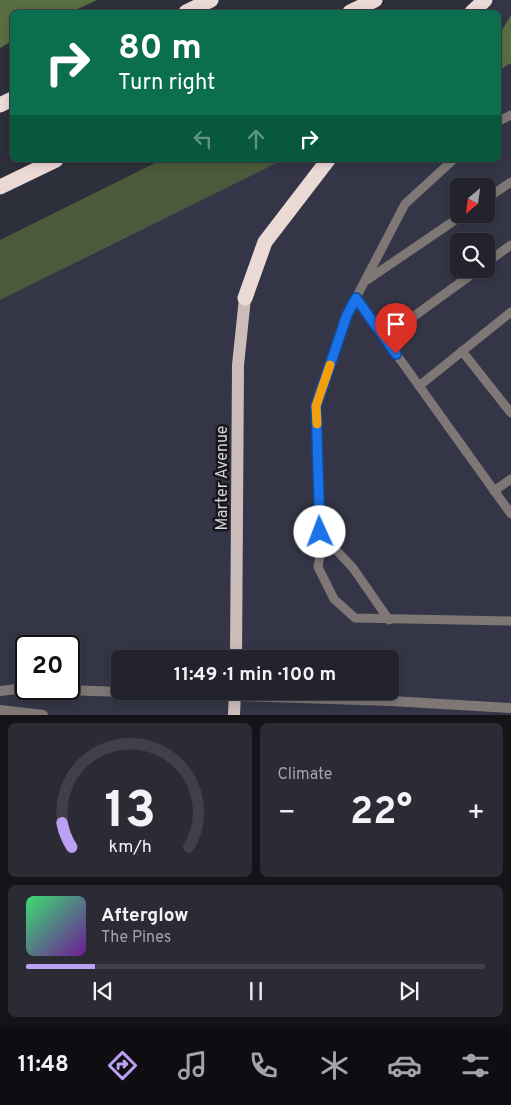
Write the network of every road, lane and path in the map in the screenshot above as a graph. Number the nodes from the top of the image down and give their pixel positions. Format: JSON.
{"nodes":[{"id":1,"x":211,"y":0,"type":"edge"},
{"id":2,"x":374,"y":0,"type":"edge"},
{"id":3,"x":485,"y":0,"type":"edge"},
{"id":4,"x":190,"y":10,"type":"edge"},
{"id":5,"x":354,"y":10,"type":"edge"},
{"id":6,"x":474,"y":10,"type":"edge"},
{"id":7,"x":52,"y":162,"type":"edge"},
{"id":8,"x":326,"y":162,"type":"edge"},
{"id":9,"x":451,"y":162,"type":"edge"},
{"id":10,"x":511,"y":182,"type":"edge"},
{"id":11,"x":0,"y":188,"type":"edge"},
{"id":12,"x":495,"y":192,"type":"edge"},
{"id":13,"x":451,"y":223,"type":"edge"},
{"id":14,"x":511,"y":245,"type":"edge"},
{"id":15,"x":495,"y":257,"type":"edge"},
{"id":16,"x":467,"y":278,"type":"edge"},
{"id":17,"x":365,"y":281,"type":"junction"},
{"id":18,"x":245,"y":298,"type":"joint"},
{"id":19,"x":356,"y":298,"type":"junction"},
{"id":20,"x":511,"y":312,"type":"edge"},
{"id":21,"x":384,"y":338,"type":"junction"},
{"id":22,"x":462,"y":351,"type":"junction"},
{"id":23,"x":419,"y":386,"type":"junction"},
{"id":24,"x":511,"y":412,"type":"edge"},
{"id":25,"x":511,"y":479,"type":"edge"},
{"id":26,"x":494,"y":491,"type":"junction"},
{"id":27,"x":511,"y":514,"type":"edge"},
{"id":28,"x":321,"y":549,"type":"junction"},
{"id":29,"x":389,"y":620,"type":"junction"},
{"id":30,"x":511,"y":621,"type":"edge"},
{"id":31,"x":236,"y":650,"type":"edge"},
{"id":32,"x":15,"y":689,"type":"edge"},
{"id":33,"x":80,"y":690,"type":"edge"},
{"id":34,"x":0,"y":691,"type":"edge"},
{"id":35,"x":111,"y":691,"type":"edge"},
{"id":36,"x":235,"y":700,"type":"edge"},
{"id":37,"x":364,"y":700,"type":"edge"},
{"id":38,"x":511,"y":708,"type":"edge"},
{"id":39,"x":0,"y":710,"type":"edge"},
{"id":40,"x":43,"y":715,"type":"edge"},
{"id":41,"x":234,"y":715,"type":"edge"}],
"edges":[{"from":1,"to":4,"type":"highway"},
{"from":2,"to":5,"type":"highway"},
{"from":3,"to":6,"type":"highway"},
{"from":7,"to":11,"type":"highway"},
{"from":8,"to":18,"type":"highway"},
{"from":9,"to":17,"type":"lane"},
{"from":10,"to":12,"type":"lane"},
{"from":13,"to":17,"type":"lane"},
{"from":14,"to":15,"type":"lane"},
{"from":16,"to":21,"type":"lane"},
{"from":17,"to":19,"type":"lane"},
{"from":18,"to":31,"type":"main road","name":"Marter Avenue"},
{"from":19,"to":21,"type":"lane"},
{"from":19,"to":28,"type":"lane"},
{"from":20,"to":22,"type":"lane"},
{"from":21,"to":23,"type":"lane"},
{"from":22,"to":23,"type":"lane"},
{"from":22,"to":24,"type":"lane"},
{"from":23,"to":26,"type":"lane"},
{"from":25,"to":26,"type":"lane"},
{"from":26,"to":27,"type":"lane"},
{"from":28,"to":29,"type":"lane"},
{"from":28,"to":29,"type":"lane"},
{"from":29,"to":30,"type":"lane"},
{"from":32,"to":34,"type":"street"},
{"from":33,"to":35,"type":"street"},
{"from":36,"to":41,"type":"main road"},
{"from":37,"to":38,"type":"street"},
{"from":39,"to":40,"type":"street"}]}
